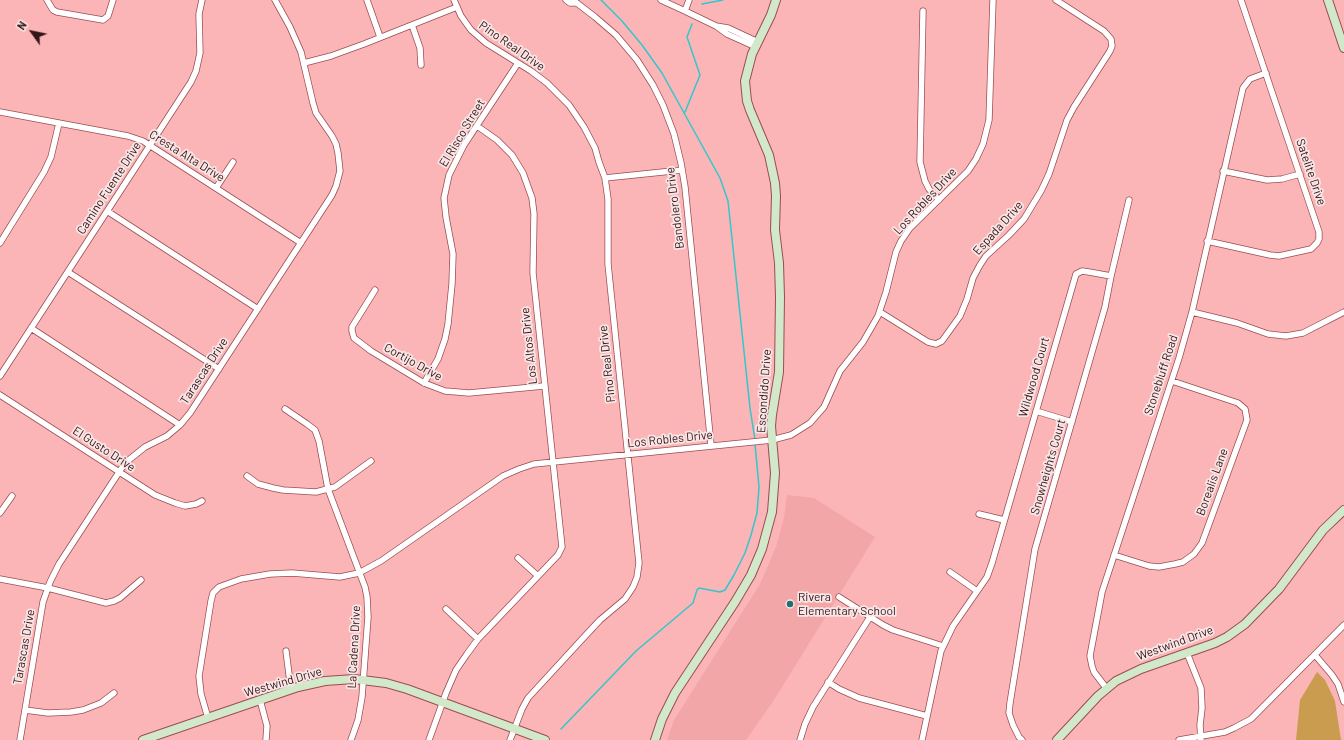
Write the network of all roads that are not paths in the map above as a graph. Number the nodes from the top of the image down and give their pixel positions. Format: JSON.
{"nodes":[{"id":1,"x":47,"y":0,"type":"edge"},
{"id":2,"x":113,"y":0,"type":"edge"},
{"id":3,"x":202,"y":0,"type":"edge"},
{"id":4,"x":275,"y":0,"type":"edge"},
{"id":5,"x":367,"y":0,"type":"edge"},
{"id":6,"x":454,"y":0,"type":"edge"},
{"id":7,"x":566,"y":0,"type":"edge"},
{"id":8,"x":661,"y":0,"type":"edge"},
{"id":9,"x":689,"y":0,"type":"edge"},
{"id":10,"x":776,"y":0,"type":"edge"},
{"id":11,"x":993,"y":0,"type":"edge"},
{"id":12,"x":1056,"y":0,"type":"edge"},
{"id":13,"x":1241,"y":0,"type":"edge"},
{"id":14,"x":1328,"y":0,"type":"edge"},
{"id":15,"x":574,"y":1,"type":"edge"},
{"id":16,"x":457,"y":7,"type":"junction"},
{"id":17,"x":685,"y":11,"type":"junction"},
{"id":18,"x":923,"y":11,"type":"dead end"},
{"id":19,"x":412,"y":25,"type":"junction"},
{"id":20,"x":380,"y":37,"type":"junction"},
{"id":21,"x":757,"y":44,"type":"junction"},
{"id":22,"x":1344,"y":48,"type":"edge"},
{"id":23,"x":304,"y":63,"type":"junction"},
{"id":24,"x":518,"y":63,"type":"junction"},
{"id":25,"x":421,"y":65,"type":"dead end"},
{"id":26,"x":1266,"y":73,"type":"junction"},
{"id":27,"x":0,"y":112,"type":"edge"},
{"id":28,"x":59,"y":123,"type":"junction"},
{"id":29,"x":477,"y":126,"type":"junction"},
{"id":30,"x":150,"y":145,"type":"junction"},
{"id":31,"x":233,"y":162,"type":"dead end"},
{"id":32,"x":682,"y":170,"type":"junction"},
{"id":33,"x":1224,"y":171,"type":"junction"},
{"id":34,"x":1300,"y":174,"type":"junction"},
{"id":35,"x":605,"y":178,"type":"junction"},
{"id":36,"x":216,"y":188,"type":"junction"},
{"id":37,"x":939,"y":200,"type":"junction"},
{"id":38,"x":1129,"y":200,"type":"dead end"},
{"id":39,"x":108,"y":211,"type":"junction"},
{"id":40,"x":1208,"y":241,"type":"junction"},
{"id":41,"x":0,"y":243,"type":"edge"},
{"id":42,"x":301,"y":243,"type":"junction"},
{"id":43,"x":68,"y":272,"type":"junction"},
{"id":44,"x":1111,"y":276,"type":"junction"},
{"id":45,"x":375,"y":290,"type":"dead end"},
{"id":46,"x":258,"y":309,"type":"junction"},
{"id":47,"x":880,"y":312,"type":"junction"},
{"id":48,"x":1192,"y":312,"type":"junction"},
{"id":49,"x":1344,"y":312,"type":"edge"},
{"id":50,"x":31,"y":328,"type":"junction"},
{"id":51,"x":219,"y":369,"type":"junction"},
{"id":52,"x":0,"y":376,"type":"edge"},
{"id":53,"x":1172,"y":381,"type":"junction"},
{"id":54,"x":424,"y":383,"type":"junction"},
{"id":55,"x":544,"y":386,"type":"junction"},
{"id":56,"x":0,"y":394,"type":"edge"},
{"id":57,"x":284,"y":409,"type":"dead end"},
{"id":58,"x":1036,"y":411,"type":"junction"},
{"id":59,"x":1072,"y":422,"type":"junction"},
{"id":60,"x":180,"y":425,"type":"junction"},
{"id":61,"x":772,"y":440,"type":"junction"},
{"id":62,"x":711,"y":446,"type":"junction"},
{"id":63,"x":628,"y":454,"type":"junction"},
{"id":64,"x":371,"y":461,"type":"dead end"},
{"id":65,"x":553,"y":462,"type":"junction"},
{"id":66,"x":118,"y":472,"type":"junction"},
{"id":67,"x":247,"y":476,"type":"dead end"},
{"id":68,"x":328,"y":489,"type":"junction"},
{"id":69,"x":12,"y":496,"type":"dead end"},
{"id":70,"x":202,"y":502,"type":"dead end"},
{"id":71,"x":1344,"y":510,"type":"edge"},
{"id":72,"x":0,"y":513,"type":"edge"},
{"id":73,"x":979,"y":514,"type":"dead end"},
{"id":74,"x":1004,"y":520,"type":"junction"},
{"id":75,"x":1114,"y":555,"type":"junction"},
{"id":76,"x":518,"y":558,"type":"dead end"},
{"id":77,"x":950,"y":572,"type":"dead end"},
{"id":78,"x":359,"y":573,"type":"junction"},
{"id":79,"x":538,"y":576,"type":"junction"},
{"id":80,"x":0,"y":579,"type":"edge"},
{"id":81,"x":141,"y":580,"type":"dead end"},
{"id":82,"x":48,"y":588,"type":"junction"},
{"id":83,"x":977,"y":591,"type":"junction"},
{"id":84,"x":839,"y":597,"type":"dead end"},
{"id":85,"x":446,"y":610,"type":"dead end"},
{"id":86,"x":870,"y":617,"type":"junction"},
{"id":87,"x":1344,"y":624,"type":"edge"},
{"id":88,"x":478,"y":640,"type":"junction"},
{"id":89,"x":943,"y":646,"type":"junction"},
{"id":90,"x":286,"y":651,"type":"dead end"},
{"id":91,"x":1187,"y":653,"type":"junction"},
{"id":92,"x":1315,"y":655,"type":"junction"},
{"id":93,"x":364,"y":680,"type":"junction"},
{"id":94,"x":828,"y":682,"type":"junction"},
{"id":95,"x":1106,"y":689,"type":"junction"},
{"id":96,"x":291,"y":690,"type":"junction"},
{"id":97,"x":114,"y":693,"type":"dead end"},
{"id":98,"x":260,"y":700,"type":"junction"},
{"id":99,"x":443,"y":702,"type":"junction"},
{"id":100,"x":1344,"y":702,"type":"edge"},
{"id":101,"x":24,"y":710,"type":"junction"},
{"id":102,"x":927,"y":716,"type":"junction"},
{"id":103,"x":208,"y":718,"type":"junction"},
{"id":104,"x":514,"y":729,"type":"junction"},
{"id":105,"x":1200,"y":738,"type":"edge"},
{"id":106,"x":20,"y":740,"type":"edge"},
{"id":107,"x":143,"y":740,"type":"edge"},
{"id":108,"x":266,"y":740,"type":"edge"},
{"id":109,"x":351,"y":740,"type":"edge"},
{"id":110,"x":429,"y":740,"type":"edge"},
{"id":111,"x":510,"y":740,"type":"edge"},
{"id":112,"x":545,"y":740,"type":"edge"},
{"id":113,"x":655,"y":740,"type":"edge"},
{"id":114,"x":800,"y":740,"type":"edge"},
{"id":115,"x":922,"y":740,"type":"edge"},
{"id":116,"x":1022,"y":740,"type":"edge"},
{"id":117,"x":1057,"y":740,"type":"edge"},
{"id":118,"x":1178,"y":740,"type":"edge"}],
"edges":[{"from":1,"to":2,"type":"street"},
{"from":3,"to":30,"type":"street","name":"Camino Fuente Drive"},
{"from":4,"to":23,"type":"street","name":"Tarascas Drive"},
{"from":5,"to":20,"type":"street"},
{"from":6,"to":16,"type":"street","name":"Pino Real Drive"},
{"from":7,"to":15,"type":"street","name":"Bandolero Drive"},
{"from":8,"to":17,"type":"street"},
{"from":9,"to":17,"type":"street"},
{"from":10,"to":21,"type":"street","name":"Escondido Drive"},
{"from":11,"to":37,"type":"street","name":"Los Robles Drive"},
{"from":12,"to":47,"type":"street","name":"Espada Drive"},
{"from":13,"to":26,"type":"street","name":"Satelite Drive"},
{"from":14,"to":22,"type":"street"},
{"from":15,"to":32,"type":"street","name":"Bandolero Drive"},
{"from":16,"to":19,"type":"street"},
{"from":16,"to":24,"type":"street","name":"Pino Real Drive"},
{"from":17,"to":21,"type":"street"},
{"from":18,"to":37,"type":"street"},
{"from":19,"to":20,"type":"street"},
{"from":19,"to":25,"type":"street"},
{"from":20,"to":23,"type":"street"},
{"from":21,"to":61,"type":"street","name":"Escondido Drive"},
{"from":23,"to":42,"type":"street","name":"Tarascas Drive"},
{"from":24,"to":29,"type":"street","name":"El Risco Street"},
{"from":24,"to":35,"type":"street","name":"Pino Real Drive"},
{"from":26,"to":33,"type":"street","name":"Stonebluff Road"},
{"from":26,"to":34,"type":"street","name":"Satelite Drive"},
{"from":27,"to":28,"type":"street","name":"Cresta Alta Drive"},
{"from":28,"to":30,"type":"street","name":"Cresta Alta Drive"},
{"from":28,"to":41,"type":"street"},
{"from":29,"to":54,"type":"street","name":"El Risco Street"},
{"from":29,"to":55,"type":"street","name":"Los Altos Drive"},
{"from":30,"to":36,"type":"street","name":"Cresta Alta Drive"},
{"from":30,"to":39,"type":"street","name":"Camino Fuente Drive"},
{"from":31,"to":36,"type":"street"},
{"from":32,"to":35,"type":"street"},
{"from":32,"to":62,"type":"street","name":"Bandolero Drive"},
{"from":33,"to":34,"type":"street"},
{"from":33,"to":40,"type":"street","name":"Stonebluff Road"},
{"from":34,"to":40,"type":"street","name":"Satelite Drive"},
{"from":35,"to":63,"type":"street","name":"Pino Real Drive"},
{"from":36,"to":42,"type":"street","name":"Cresta Alta Drive"},
{"from":37,"to":47,"type":"street","name":"Los Robles Drive"},
{"from":38,"to":44,"type":"street","name":"Snowheights Court"},
{"from":39,"to":43,"type":"street","name":"Camino Fuente Drive"},
{"from":39,"to":46,"type":"street"},
{"from":40,"to":48,"type":"street","name":"Stonebluff Road"},
{"from":42,"to":46,"type":"street","name":"Tarascas Drive"},
{"from":43,"to":50,"type":"street","name":"Camino Fuente Drive"},
{"from":43,"to":51,"type":"street"},
{"from":44,"to":58,"type":"street","name":"Wildwood Court"},
{"from":44,"to":59,"type":"street","name":"Snowheights Court"},
{"from":45,"to":54,"type":"street","name":"Cortijo Drive"},
{"from":46,"to":51,"type":"street","name":"Tarascas Drive"},
{"from":47,"to":61,"type":"street","name":"Los Robles Drive"},
{"from":48,"to":49,"type":"street"},
{"from":48,"to":53,"type":"street","name":"Stonebluff Road"},
{"from":50,"to":52,"type":"street","name":"Camino Fuente Drive"},
{"from":50,"to":60,"type":"street"},
{"from":51,"to":60,"type":"street","name":"Tarascas Drive"},
{"from":53,"to":75,"type":"street","name":"Stonebluff Road"},
{"from":53,"to":75,"type":"street","name":"Borealis Lane"},
{"from":54,"to":55,"type":"street","name":"Cortijo Drive"},
{"from":55,"to":65,"type":"street","name":"Los Altos Drive"},
{"from":56,"to":66,"type":"street","name":"El Gusto Drive"},
{"from":57,"to":68,"type":"street","name":"La Cadena Drive"},
{"from":58,"to":59,"type":"street"},
{"from":58,"to":74,"type":"street","name":"Wildwood Court"},
{"from":59,"to":116,"type":"street","name":"Snowheights Court"},
{"from":60,"to":66,"type":"street","name":"Tarascas Drive"},
{"from":61,"to":62,"type":"street","name":"Los Robles Drive"},
{"from":61,"to":113,"type":"street","name":"Escondido Drive"},
{"from":62,"to":63,"type":"street","name":"Los Robles Drive"},
{"from":63,"to":65,"type":"street","name":"Los Robles Drive"},
{"from":63,"to":104,"type":"street","name":"Pino Real Drive"},
{"from":64,"to":68,"type":"street"},
{"from":65,"to":78,"type":"street","name":"Los Robles Drive"},
{"from":65,"to":79,"type":"street","name":"Los Altos Drive"},
{"from":66,"to":70,"type":"street","name":"El Gusto Drive"},
{"from":66,"to":82,"type":"street","name":"Tarascas Drive"},
{"from":67,"to":68,"type":"street"},
{"from":68,"to":78,"type":"street","name":"La Cadena Drive"},
{"from":69,"to":72,"type":"street"},
{"from":71,"to":91,"type":"street","name":"Westwind Drive"},
{"from":73,"to":74,"type":"street"},
{"from":74,"to":83,"type":"street","name":"Wildwood Court"},
{"from":75,"to":95,"type":"street","name":"Stonebluff Road"},
{"from":76,"to":79,"type":"street"},
{"from":77,"to":83,"type":"street"},
{"from":78,"to":93,"type":"street","name":"La Cadena Drive"},
{"from":78,"to":103,"type":"street","name":"Los Robles Drive"},
{"from":79,"to":88,"type":"street","name":"Los Altos Drive"},
{"from":80,"to":82,"type":"street"},
{"from":81,"to":82,"type":"street"},
{"from":82,"to":101,"type":"street","name":"Tarascas Drive"},
{"from":83,"to":89,"type":"street","name":"Wildwood Court"},
{"from":84,"to":86,"type":"street"},
{"from":85,"to":88,"type":"street"},
{"from":86,"to":89,"type":"street"},
{"from":86,"to":94,"type":"street"},
{"from":87,"to":92,"type":"street"},
{"from":88,"to":99,"type":"street","name":"Los Altos Drive"},
{"from":89,"to":102,"type":"street","name":"Wildwood Court"},
{"from":90,"to":96,"type":"street"},
{"from":91,"to":95,"type":"street","name":"Westwind Drive"},
{"from":91,"to":105,"type":"street"},
{"from":92,"to":100,"type":"street"},
{"from":92,"to":105,"type":"street"},
{"from":93,"to":96,"type":"street","name":"Westwind Drive"},
{"from":93,"to":99,"type":"street","name":"Westwind Drive"},
{"from":93,"to":109,"type":"street","name":"La Cadena Drive"},
{"from":94,"to":102,"type":"street"},
{"from":94,"to":114,"type":"street"},
{"from":95,"to":117,"type":"street","name":"Westwind Drive"},
{"from":96,"to":98,"type":"street","name":"Westwind Drive"},
{"from":97,"to":101,"type":"street"},
{"from":98,"to":103,"type":"street","name":"Westwind Drive"},
{"from":98,"to":108,"type":"street"},
{"from":99,"to":104,"type":"street","name":"Westwind Drive"},
{"from":99,"to":110,"type":"street","name":"Los Altos Drive"},
{"from":101,"to":106,"type":"street","name":"Tarascas Drive"},
{"from":102,"to":115,"type":"street","name":"Wildwood Court"},
{"from":103,"to":107,"type":"street","name":"Westwind Drive"},
{"from":104,"to":111,"type":"street","name":"Pino Real Drive"},
{"from":104,"to":112,"type":"street","name":"Westwind Drive"},
{"from":105,"to":118,"type":"street"}]}
